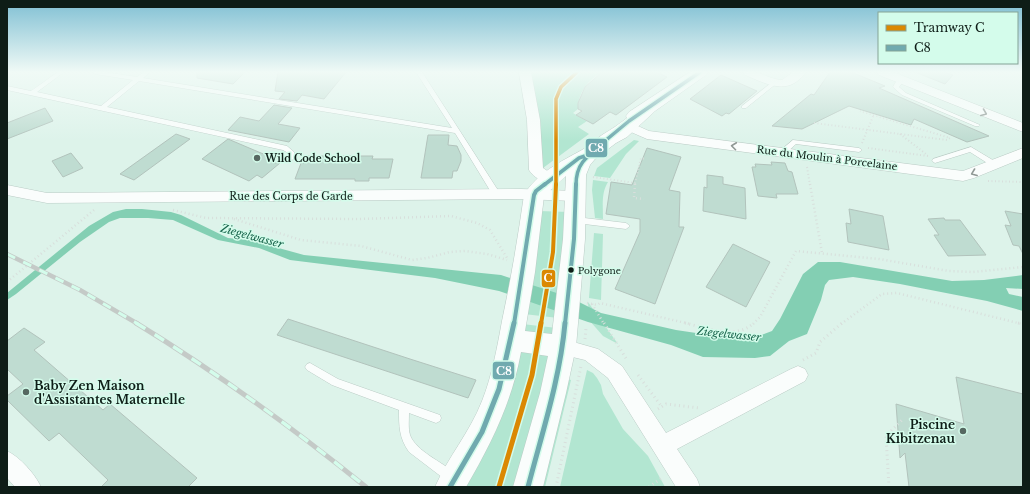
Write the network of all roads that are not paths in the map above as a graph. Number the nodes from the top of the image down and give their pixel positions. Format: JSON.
{"nodes":[{"id":1,"x":42,"y":95,"type":"edge"},
{"id":2,"x":118,"y":95,"type":"edge"},
{"id":3,"x":236,"y":95,"type":"edge"},
{"id":4,"x":434,"y":95,"type":"edge"},
{"id":5,"x":530,"y":95,"type":"edge"},
{"id":6,"x":666,"y":95,"type":"edge"},
{"id":7,"x":759,"y":95,"type":"edge"},
{"id":8,"x":906,"y":95,"type":"edge"},
{"id":9,"x":942,"y":95,"type":"edge"},
{"id":10,"x":744,"y":107,"type":"dead end"},
{"id":11,"x":102,"y":108,"type":"junction"},
{"id":12,"x":647,"y":108,"type":"junction"},
{"id":13,"x":977,"y":125,"type":"dead end"},
{"id":14,"x":629,"y":126,"type":"junction"},
{"id":15,"x":1023,"y":128,"type":"edge"},
{"id":16,"x":457,"y":131,"type":"junction"},
{"id":17,"x":609,"y":139,"type":"junction"},
{"id":18,"x":859,"y":150,"type":"dead end"},
{"id":19,"x":783,"y":152,"type":"junction"},
{"id":20,"x":1023,"y":153,"type":"edge"},
{"id":21,"x":588,"y":155,"type":"junction"},
{"id":22,"x":292,"y":158,"type":"dead end"},
{"id":23,"x":935,"y":161,"type":"road end"},
{"id":24,"x":994,"y":164,"type":"junction"},
{"id":25,"x":542,"y":187,"type":"junction"},
{"id":26,"x":7,"y":190,"type":"edge"},
{"id":27,"x":497,"y":195,"type":"junction"},
{"id":28,"x":576,"y":196,"type":"junction"},
{"id":29,"x":575,"y":220,"type":"junction"},
{"id":30,"x":626,"y":226,"type":"dead end"},
{"id":31,"x":512,"y":340,"type":"junction"},
{"id":32,"x":573,"y":349,"type":"junction"},
{"id":33,"x":310,"y":367,"type":"dead end"},
{"id":34,"x":797,"y":369,"type":"road end"},
{"id":35,"x":404,"y":407,"type":"junction"},
{"id":36,"x":436,"y":418,"type":"dead end"},
{"id":37,"x":662,"y":446,"type":"junction"},
{"id":38,"x":7,"y":462,"type":"edge"},
{"id":39,"x":452,"y":484,"type":"edge"},
{"id":40,"x":30,"y":487,"type":"edge"},
{"id":41,"x":528,"y":487,"type":"edge"},
{"id":42,"x":689,"y":487,"type":"edge"}],
"edges":[{"from":1,"to":11,"type":"lane"},
{"from":2,"to":11,"type":"lane"},
{"from":3,"to":16,"type":"lane"},
{"from":4,"to":16,"type":"lane"},
{"from":5,"to":25,"type":"street"},
{"from":6,"to":12,"type":"street"},
{"from":7,"to":10,"type":"lane"},
{"from":8,"to":13,"type":"lane"},
{"from":9,"to":15,"type":"street","one_way":true},
{"from":11,"to":22,"type":"lane"},
{"from":12,"to":14,"type":"street"},
{"from":12,"to":17,"type":"street"},
{"from":14,"to":17,"type":"street"},
{"from":19,"to":14,"type":"street","name":"Rue du Moulin à Porcelaine","one_way":true},
{"from":16,"to":27,"type":"lane"},
{"from":17,"to":21,"type":"street"},
{"from":18,"to":19,"type":"lane"},
{"from":24,"to":19,"type":"street","name":"Rue du Moulin à Porcelaine","one_way":true},
{"from":20,"to":24,"type":"street","name":"Rue du Moulin à Porcelaine"},
{"from":21,"to":25,"type":"street"},
{"from":21,"to":28,"type":"street"},
{"from":23,"to":24,"type":"lane"},
{"from":25,"to":27,"type":"street","name":"Rue des Corps de Garde"},
{"from":25,"to":28,"type":"street","name":"Rue des Corps de Garde"},
{"from":25,"to":31,"type":"street"},
{"from":26,"to":27,"type":"street","name":"Rue des Corps de Garde"},
{"from":28,"to":29,"type":"street"},
{"from":29,"to":30,"type":"lane"},
{"from":29,"to":32,"type":"street"},
{"from":31,"to":32,"type":"street"},
{"from":31,"to":39,"type":"street"},
{"from":32,"to":37,"type":"street"},
{"from":32,"to":41,"type":"street"},
{"from":33,"to":35,"type":"lane"},
{"from":34,"to":37,"type":"street"},
{"from":35,"to":36,"type":"lane"},
{"from":35,"to":39,"type":"lane"},
{"from":37,"to":42,"type":"street"},
{"from":38,"to":40,"type":"street"}]}
